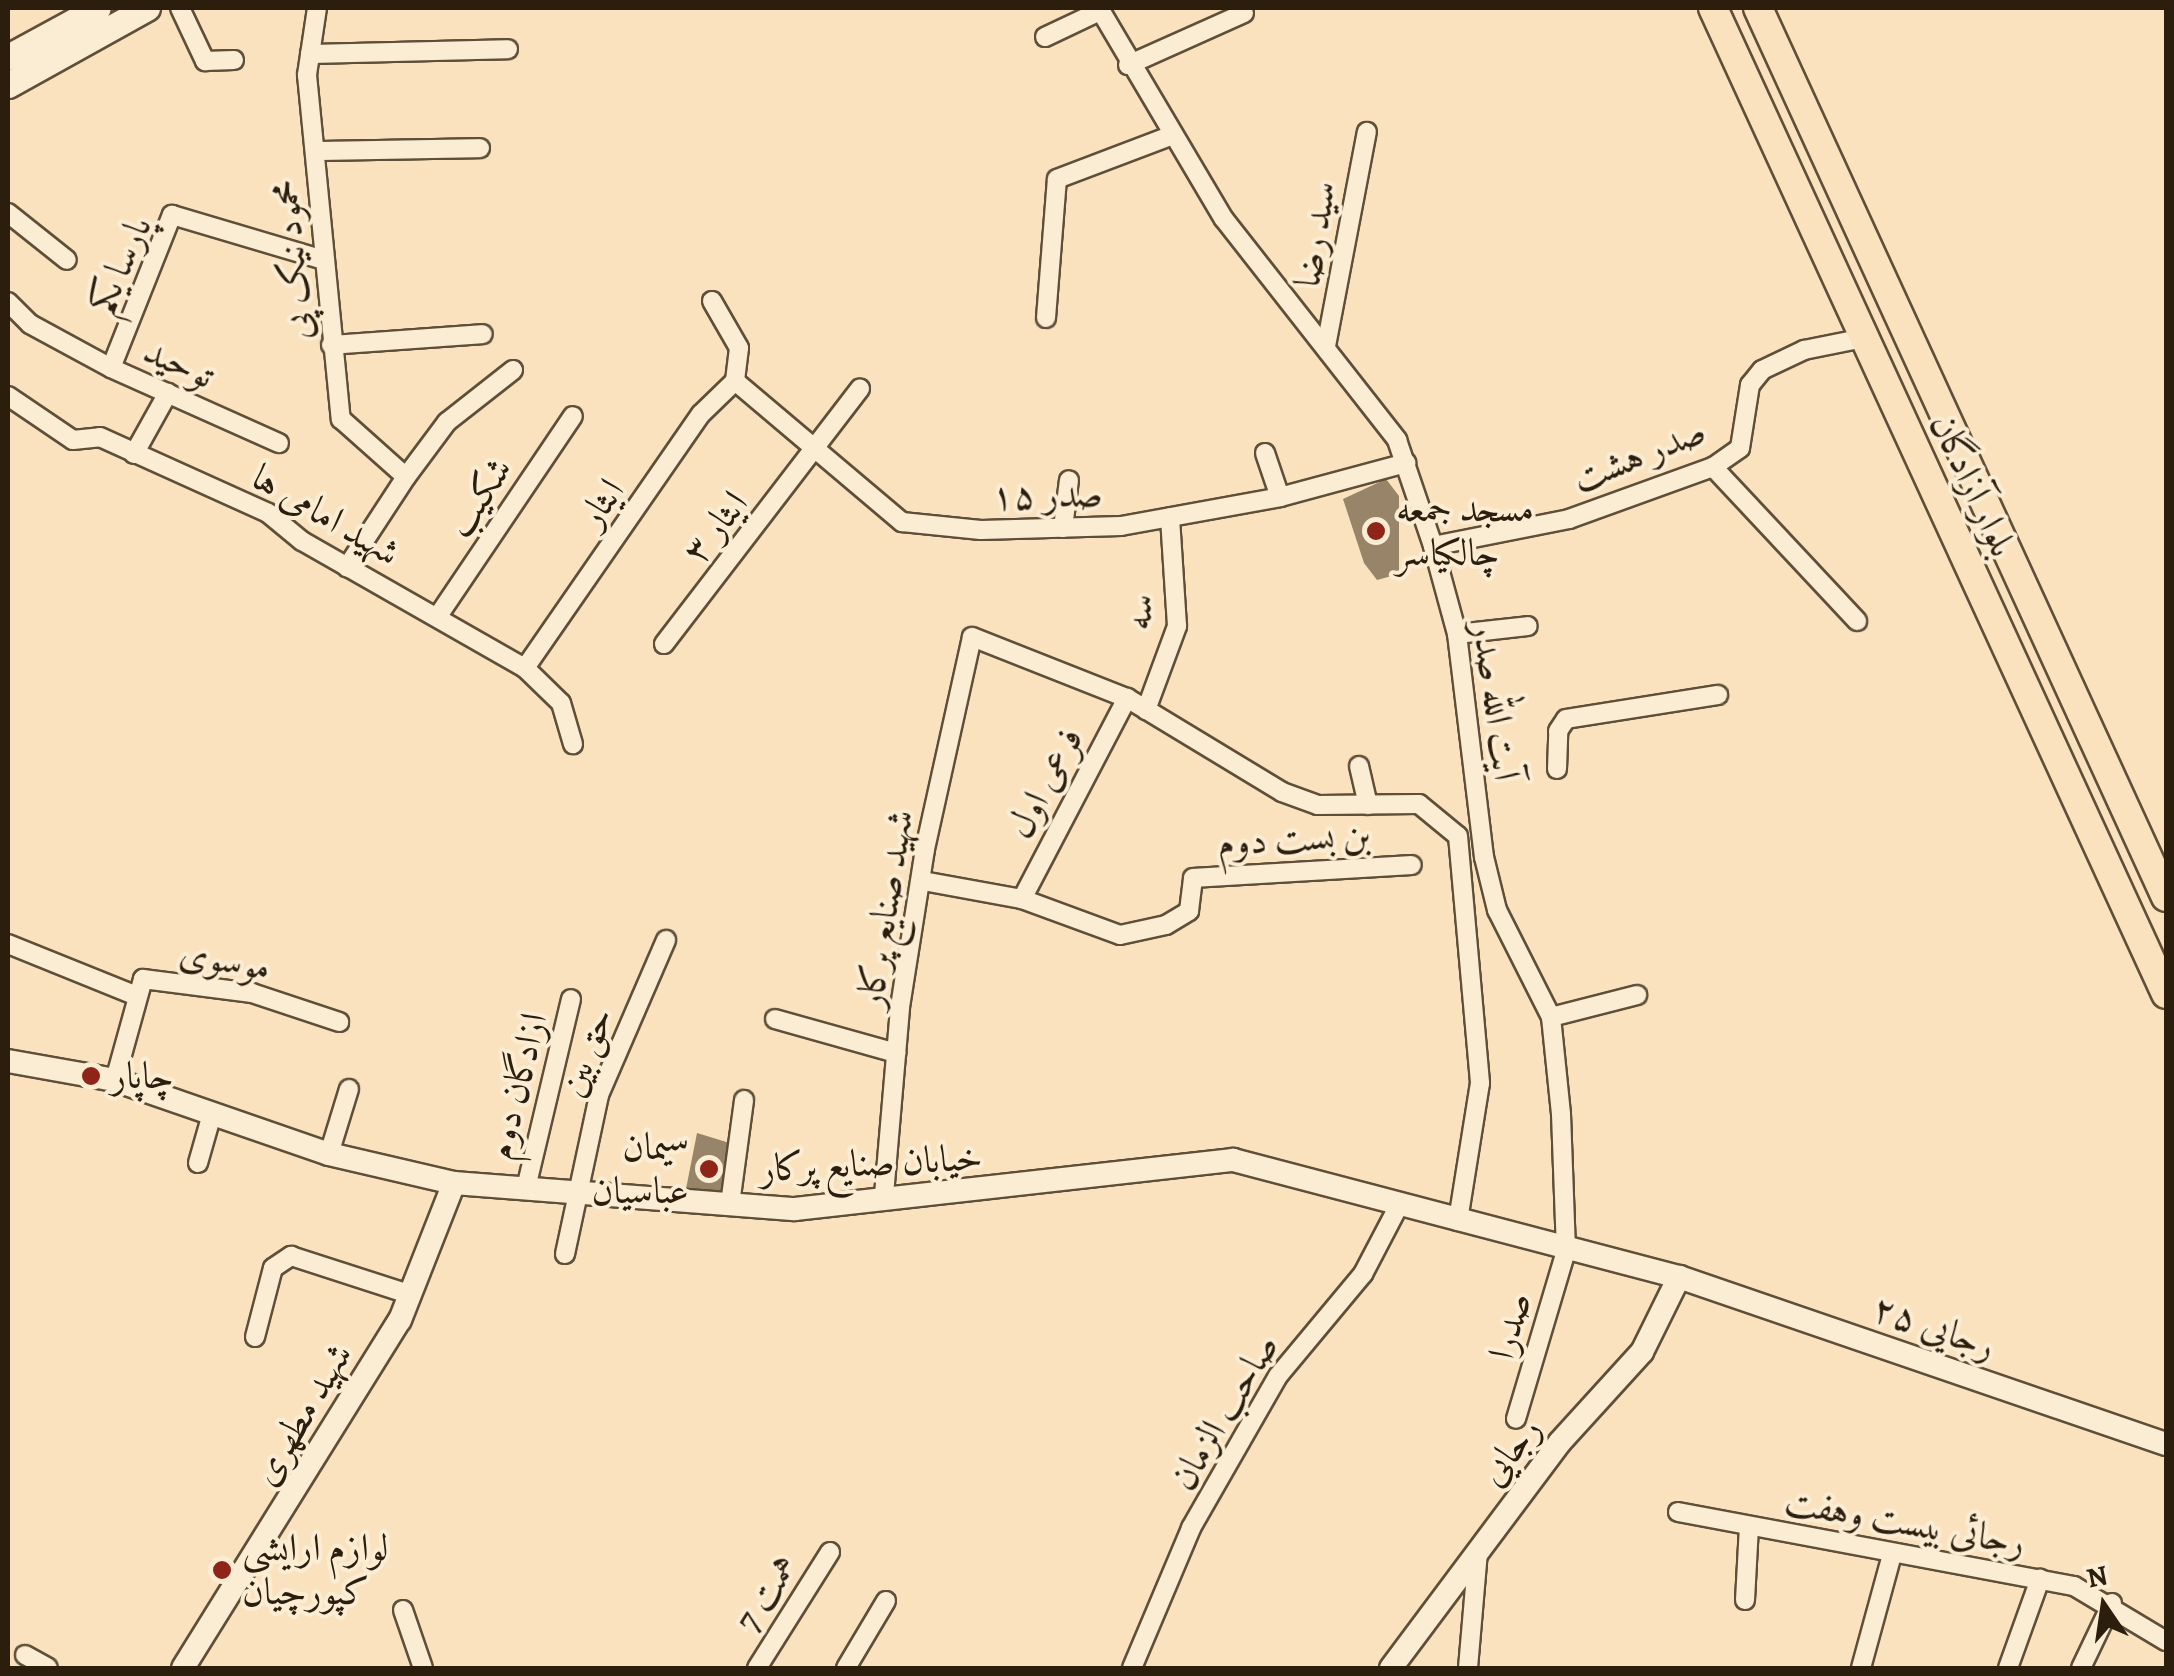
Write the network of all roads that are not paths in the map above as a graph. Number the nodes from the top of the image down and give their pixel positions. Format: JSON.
{"nodes":[{"id":1,"x":147,"y":8,"type":"edge"},
{"id":2,"x":180,"y":8,"type":"edge"},
{"id":3,"x":316,"y":8,"type":"edge"},
{"id":4,"x":1713,"y":8,"type":"edge"},
{"id":5,"x":1758,"y":8,"type":"edge"},
{"id":6,"x":1100,"y":9,"type":"edge"},
{"id":7,"x":81,"y":12,"type":"edge"},
{"id":8,"x":1244,"y":13,"type":"dead end"},
{"id":9,"x":1045,"y":37,"type":"dead end"},
{"id":10,"x":508,"y":49,"type":"dead end"},
{"id":11,"x":310,"y":54,"type":"junction"},
{"id":12,"x":8,"y":57,"type":"edge"},
{"id":13,"x":234,"y":60,"type":"dead end"},
{"id":14,"x":1128,"y":64,"type":"junction"},
{"id":15,"x":8,"y":85,"type":"edge"},
{"id":16,"x":1367,"y":132,"type":"dead end"},
{"id":17,"x":1173,"y":135,"type":"junction"},
{"id":18,"x":480,"y":148,"type":"dead end"},
{"id":19,"x":315,"y":152,"type":"junction"},
{"id":20,"x":8,"y":213,"type":"edge"},
{"id":21,"x":321,"y":259,"type":"junction"},
{"id":22,"x":68,"y":260,"type":"dead end"},
{"id":23,"x":712,"y":301,"type":"dead end"},
{"id":24,"x":8,"y":302,"type":"edge"},
{"id":25,"x":1046,"y":318,"type":"dead end"},
{"id":26,"x":1904,"y":327,"type":"junction"},
{"id":27,"x":483,"y":334,"type":"dead end"},
{"id":28,"x":1864,"y":338,"type":"junction"},
{"id":29,"x":332,"y":345,"type":"junction"},
{"id":30,"x":1326,"y":346,"type":"junction"},
{"id":31,"x":111,"y":368,"type":"junction"},
{"id":32,"x":513,"y":370,"type":"dead end"},
{"id":33,"x":735,"y":381,"type":"junction"},
{"id":34,"x":860,"y":389,"type":"dead end"},
{"id":35,"x":168,"y":393,"type":"junction"},
{"id":36,"x":8,"y":396,"type":"edge"},
{"id":37,"x":574,"y":416,"type":"dead end"},
{"id":38,"x":279,"y":443,"type":"dead end"},
{"id":39,"x":816,"y":450,"type":"junction"},
{"id":40,"x":134,"y":454,"type":"junction"},
{"id":41,"x":1265,"y":454,"type":"dead end"},
{"id":42,"x":1406,"y":463,"type":"junction"},
{"id":43,"x":1713,"y":468,"type":"junction"},
{"id":44,"x":406,"y":478,"type":"junction"},
{"id":45,"x":1069,"y":480,"type":"dead end"},
{"id":46,"x":1280,"y":496,"type":"junction"},
{"id":47,"x":1170,"y":517,"type":"junction"},
{"id":48,"x":1062,"y":528,"type":"junction"},
{"id":49,"x":1433,"y":546,"type":"junction"},
{"id":50,"x":347,"y":567,"type":"junction"},
{"id":51,"x":438,"y":616,"type":"junction"},
{"id":52,"x":1857,"y":621,"type":"dead end"},
{"id":53,"x":1528,"y":626,"type":"dead end"},
{"id":54,"x":1457,"y":634,"type":"junction"},
{"id":55,"x":664,"y":644,"type":"dead end"},
{"id":56,"x":525,"y":668,"type":"junction"},
{"id":57,"x":1718,"y":695,"type":"dead end"},
{"id":58,"x":1127,"y":698,"type":"junction"},
{"id":59,"x":1146,"y":710,"type":"junction"},
{"id":60,"x":573,"y":744,"type":"dead end"},
{"id":61,"x":1359,"y":766,"type":"dead end"},
{"id":62,"x":1557,"y":770,"type":"dead end"},
{"id":63,"x":1368,"y":804,"type":"junction"},
{"id":64,"x":1412,"y":865,"type":"dead end"},
{"id":65,"x":923,"y":881,"type":"junction"},
{"id":66,"x":2166,"y":897,"type":"edge"},
{"id":67,"x":1022,"y":899,"type":"junction"},
{"id":68,"x":666,"y":940,"type":"dead end"},
{"id":69,"x":8,"y":944,"type":"edge"},
{"id":70,"x":1637,"y":994,"type":"dead end"},
{"id":71,"x":2166,"y":994,"type":"edge"},
{"id":72,"x":134,"y":996,"type":"junction"},
{"id":73,"x":571,"y":999,"type":"dead end"},
{"id":74,"x":1551,"y":1017,"type":"junction"},
{"id":75,"x":775,"y":1019,"type":"dead end"},
{"id":76,"x":339,"y":1022,"type":"dead end"},
{"id":77,"x":896,"y":1053,"type":"junction"},
{"id":78,"x":8,"y":1061,"type":"edge"},
{"id":79,"x":115,"y":1080,"type":"junction"},
{"id":80,"x":349,"y":1089,"type":"dead end"},
{"id":81,"x":744,"y":1100,"type":"dead end"},
{"id":82,"x":212,"y":1114,"type":"junction"},
{"id":83,"x":329,"y":1154,"type":"junction"},
{"id":84,"x":198,"y":1164,"type":"dead end"},
{"id":85,"x":454,"y":1183,"type":"junction"},
{"id":86,"x":526,"y":1188,"type":"junction"},
{"id":87,"x":578,"y":1192,"type":"junction"},
{"id":88,"x":884,"y":1195,"type":"junction"},
{"id":89,"x":730,"y":1204,"type":"junction"},
{"id":90,"x":1399,"y":1205,"type":"junction"},
{"id":91,"x":1458,"y":1220,"type":"junction"},
{"id":92,"x":1566,"y":1251,"type":"junction"},
{"id":93,"x":565,"y":1254,"type":"dead end"},
{"id":94,"x":1679,"y":1277,"type":"junction"},
{"id":95,"x":409,"y":1294,"type":"junction"},
{"id":96,"x":255,"y":1337,"type":"dead end"},
{"id":97,"x":1516,"y":1419,"type":"dead end"},
{"id":98,"x":2166,"y":1444,"type":"edge"},
{"id":99,"x":1678,"y":1512,"type":"dead end"},
{"id":100,"x":1749,"y":1526,"type":"junction"},
{"id":101,"x":1478,"y":1550,"type":"junction"},
{"id":102,"x":830,"y":1552,"type":"dead end"},
{"id":103,"x":1892,"y":1555,"type":"junction"},
{"id":104,"x":2040,"y":1579,"type":"junction"},
{"id":105,"x":1746,"y":1600,"type":"dead end"},
{"id":106,"x":886,"y":1601,"type":"dead end"},
{"id":107,"x":2112,"y":1604,"type":"junction"},
{"id":108,"x":403,"y":1610,"type":"dead end"},
{"id":109,"x":2166,"y":1641,"type":"edge"},
{"id":110,"x":26,"y":1655,"type":"dead end"},
{"id":111,"x":48,"y":1668,"type":"edge"},
{"id":112,"x":183,"y":1668,"type":"edge"},
{"id":113,"x":423,"y":1668,"type":"edge"},
{"id":114,"x":757,"y":1668,"type":"edge"},
{"id":115,"x":846,"y":1668,"type":"edge"},
{"id":116,"x":1132,"y":1668,"type":"edge"},
{"id":117,"x":1392,"y":1668,"type":"edge"},
{"id":118,"x":1468,"y":1668,"type":"edge"},
{"id":119,"x":1860,"y":1668,"type":"edge"},
{"id":120,"x":2008,"y":1668,"type":"edge"},
{"id":121,"x":2081,"y":1668,"type":"edge"}],
"edges":[{"from":1,"to":15,"type":"main road"},
{"from":2,"to":13,"type":"street"},
{"from":3,"to":11,"type":"street","name":"محمود نیک پی"},
{"from":4,"to":28,"type":"highway","name":"بلوار آزادگان"},
{"from":5,"to":26,"type":"highway","name":"بلوار آزادگان"},
{"from":6,"to":9,"type":"street"},
{"from":6,"to":14,"type":"street","name":"آیت الله صدر"},
{"from":7,"to":12,"type":"main road"},
{"from":8,"to":14,"type":"street"},
{"from":10,"to":11,"type":"street"},
{"from":11,"to":19,"type":"street","name":"محمود نیک پی"},
{"from":14,"to":17,"type":"street","name":"آیت الله صدر"},
{"from":16,"to":30,"type":"street","name":"سید رضا"},
{"from":17,"to":25,"type":"street"},
{"from":17,"to":30,"type":"street","name":"آیت الله صدر"},
{"from":18,"to":19,"type":"street"},
{"from":19,"to":21,"type":"street","name":"محمود نیک پی"},
{"from":20,"to":22,"type":"street"},
{"from":21,"to":29,"type":"street","name":"محمود نیک پی"},
{"from":21,"to":31,"type":"street","name":"پارسا یکم"},
{"from":23,"to":33,"type":"street"},
{"from":24,"to":31,"type":"street","name":"توحید"},
{"from":26,"to":28,"type":"highway"},
{"from":26,"to":66,"type":"highway","name":"بلوار آزادگان"},
{"from":27,"to":29,"type":"street"},
{"from":28,"to":43,"type":"street","name":"صدر هشت"},
{"from":28,"to":71,"type":"highway","name":"بلوار آزادگان"},
{"from":29,"to":44,"type":"street","name":"محمود نیک پی"},
{"from":30,"to":42,"type":"street","name":"آیت الله صدر"},
{"from":31,"to":35,"type":"street","name":"توحید"},
{"from":32,"to":44,"type":"street"},
{"from":33,"to":39,"type":"street","name":"صدر ۱۵"},
{"from":33,"to":56,"type":"street","name":"ایثار"},
{"from":34,"to":39,"type":"street","name":"ایثار ۳"},
{"from":35,"to":38,"type":"street","name":"توحید"},
{"from":35,"to":40,"type":"street"},
{"from":36,"to":40,"type":"street","name":"شهید امامی ها"},
{"from":37,"to":51,"type":"street","name":"شکیب"},
{"from":39,"to":48,"type":"street","name":"صدر ۱۵"},
{"from":39,"to":55,"type":"street","name":"ایثار ۳"},
{"from":40,"to":50,"type":"street","name":"شهید امامی ها"},
{"from":41,"to":46,"type":"street"},
{"from":42,"to":46,"type":"street","name":"صدر ۱۵"},
{"from":42,"to":49,"type":"street","name":"آیت الله صدر"},
{"from":43,"to":49,"type":"street","name":"صدر هشت"},
{"from":43,"to":52,"type":"street"},
{"from":44,"to":50,"type":"street"},
{"from":45,"to":48,"type":"street"},
{"from":46,"to":47,"type":"street","name":"صدر ۱۵"},
{"from":47,"to":48,"type":"street","name":"صدر ۱۵"},
{"from":47,"to":59,"type":"street","name":"سه"},
{"from":49,"to":54,"type":"street","name":"آیت الله صدر"},
{"from":50,"to":51,"type":"street","name":"شهید امامی ها"},
{"from":51,"to":56,"type":"street","name":"شهید امامی ها"},
{"from":53,"to":54,"type":"street"},
{"from":54,"to":74,"type":"street","name":"آیت الله صدر"},
{"from":56,"to":60,"type":"street","name":"شهید امامی ها"},
{"from":57,"to":62,"type":"street"},
{"from":58,"to":59,"type":"street"},
{"from":58,"to":65,"type":"street","name":"شهید صنایع پرکار"},
{"from":58,"to":67,"type":"street","name":"فرعی اول"},
{"from":59,"to":63,"type":"street"},
{"from":61,"to":63,"type":"street","name":"بن بست دوم"},
{"from":63,"to":91,"type":"street"},
{"from":64,"to":67,"type":"street","name":"بن بست دوم"},
{"from":65,"to":67,"type":"street","name":"بن بست دوم"},
{"from":65,"to":77,"type":"street","name":"شهید صنایع پرکار"},
{"from":68,"to":87,"type":"street","name":"حق بین"},
{"from":69,"to":72,"type":"street"},
{"from":70,"to":74,"type":"street"},
{"from":72,"to":76,"type":"street","name":"موسوی"},
{"from":72,"to":79,"type":"street","name":"موسوی"},
{"from":73,"to":86,"type":"street","name":"ازادگان دوم"},
{"from":74,"to":92,"type":"street","name":"آیت الله صدر"},
{"from":75,"to":77,"type":"street"},
{"from":77,"to":88,"type":"street","name":"شهید صنایع پرکار"},
{"from":78,"to":79,"type":"street","name":"خیابان صنایع پرکار"},
{"from":79,"to":82,"type":"street","name":"خیابان صنایع پرکار"},
{"from":80,"to":83,"type":"street"},
{"from":81,"to":89,"type":"street"},
{"from":82,"to":83,"type":"street","name":"خیابان صنایع پرکار"},
{"from":82,"to":84,"type":"street"},
{"from":83,"to":85,"type":"street","name":"خیابان صنایع پرکار"},
{"from":85,"to":86,"type":"street","name":"خیابان صنایع پرکار"},
{"from":85,"to":95,"type":"street","name":"شهید مطهری"},
{"from":86,"to":87,"type":"street","name":"خیابان صنایع پرکار"},
{"from":87,"to":89,"type":"street","name":"خیابان صنایع پرکار"},
{"from":87,"to":93,"type":"street","name":"حق بین"},
{"from":88,"to":89,"type":"street","name":"خیابان صنایع پرکار"},
{"from":88,"to":90,"type":"street","name":"خیابان صنایع پرکار"},
{"from":90,"to":91,"type":"street","name":"خیابان صنایع پرکار"},
{"from":90,"to":116,"type":"street","name":"صاحب الزمان"},
{"from":91,"to":92,"type":"street","name":"خیابان صنایع پرکار"},
{"from":92,"to":94,"type":"street","name":"خیابان صنایع پرکار"},
{"from":92,"to":97,"type":"street","name":"صدرا"},
{"from":94,"to":98,"type":"street","name":"رجایی ۲۵"},
{"from":94,"to":101,"type":"street","name":"رجایی"},
{"from":95,"to":96,"type":"street"},
{"from":95,"to":112,"type":"street","name":"شهید مطهری"},
{"from":99,"to":100,"type":"street","name":"رجائی بیست وهفت"},
{"from":100,"to":103,"type":"street","name":"رجائی بیست وهفت"},
{"from":100,"to":105,"type":"street"},
{"from":101,"to":117,"type":"street","name":"رجایی"},
{"from":101,"to":118,"type":"street"},
{"from":102,"to":114,"type":"street","name":"همت 7"},
{"from":103,"to":104,"type":"street","name":"رجائی بیست وهفت"},
{"from":103,"to":119,"type":"street"},
{"from":104,"to":107,"type":"street","name":"رجائی بیست وهفت"},
{"from":104,"to":120,"type":"street"},
{"from":106,"to":115,"type":"street"},
{"from":107,"to":109,"type":"street","name":"رجائی بیست وهفت"},
{"from":107,"to":121,"type":"street"},
{"from":108,"to":113,"type":"street"},
{"from":110,"to":111,"type":"street"}]}
